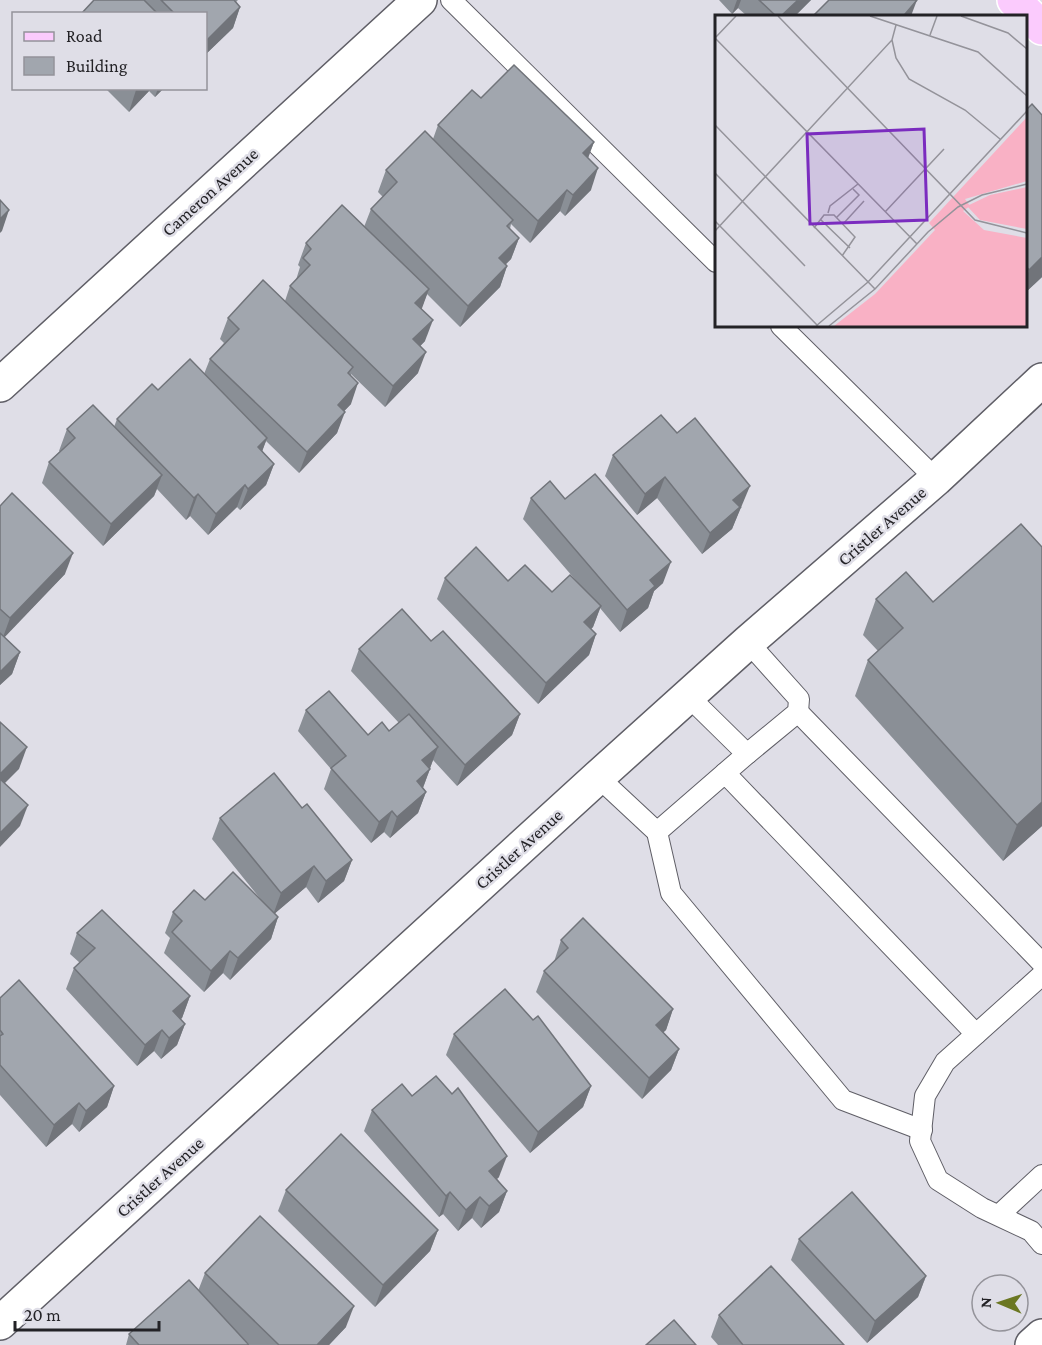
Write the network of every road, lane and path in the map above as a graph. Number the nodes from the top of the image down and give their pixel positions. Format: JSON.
{"nodes":[{"id":1,"x":420,"y":0,"type":"edge"},
{"id":2,"x":451,"y":0,"type":"edge"},
{"id":3,"x":1014,"y":0,"type":"edge"},
{"id":4,"x":1042,"y":28,"type":"edge"},
{"id":5,"x":715,"y":260,"type":"edge"},
{"id":6,"x":782,"y":327,"type":"edge"},
{"id":7,"x":1042,"y":380,"type":"edge"},
{"id":8,"x":0,"y":385,"type":"edge"},
{"id":9,"x":936,"y":478,"type":"junction"},
{"id":10,"x":748,"y":642,"type":"junction"},
{"id":11,"x":688,"y":696,"type":"junction"},
{"id":12,"x":798,"y":712,"type":"junction"},
{"id":13,"x":747,"y":754,"type":"junction"},
{"id":14,"x":725,"y":773,"type":"junction"},
{"id":15,"x":598,"y":777,"type":"junction"},
{"id":16,"x":657,"y":832,"type":"junction"},
{"id":17,"x":1042,"y":963,"type":"edge"},
{"id":18,"x":1042,"y":975,"type":"edge"},
{"id":19,"x":976,"y":1034,"type":"junction"},
{"id":20,"x":922,"y":1130,"type":"junction"},
{"id":21,"x":1042,"y":1175,"type":"edge"},
{"id":22,"x":999,"y":1215,"type":"junction"},
{"id":23,"x":1042,"y":1244,"type":"edge"},
{"id":24,"x":0,"y":1323,"type":"edge"},
{"id":25,"x":1042,"y":1336,"type":"edge"},
{"id":26,"x":1032,"y":1345,"type":"edge"}],
"edges":[{"from":1,"to":8,"type":"street","name":"Cameron Avenue"},
{"from":2,"to":5,"type":"lane"},
{"from":3,"to":4,"type":"main road"},
{"from":6,"to":9,"type":"lane"},
{"from":7,"to":9,"type":"street","name":"Cristler Avenue"},
{"from":9,"to":10,"type":"street","name":"Cristler Avenue"},
{"from":10,"to":11,"type":"street","name":"Cristler Avenue"},
{"from":10,"to":12,"type":"lane"},
{"from":11,"to":13,"type":"lane"},
{"from":11,"to":15,"type":"street","name":"Cristler Avenue"},
{"from":12,"to":13,"type":"lane"},
{"from":12,"to":17,"type":"lane"},
{"from":13,"to":14,"type":"lane"},
{"from":14,"to":16,"type":"lane"},
{"from":14,"to":19,"type":"lane"},
{"from":15,"to":16,"type":"lane"},
{"from":15,"to":24,"type":"street","name":"Cristler Avenue"},
{"from":16,"to":20,"type":"lane"},
{"from":18,"to":19,"type":"lane"},
{"from":19,"to":20,"type":"lane"},
{"from":20,"to":22,"type":"lane"},
{"from":21,"to":22,"type":"lane"},
{"from":22,"to":23,"type":"lane"},
{"from":25,"to":26,"type":"street"}]}
